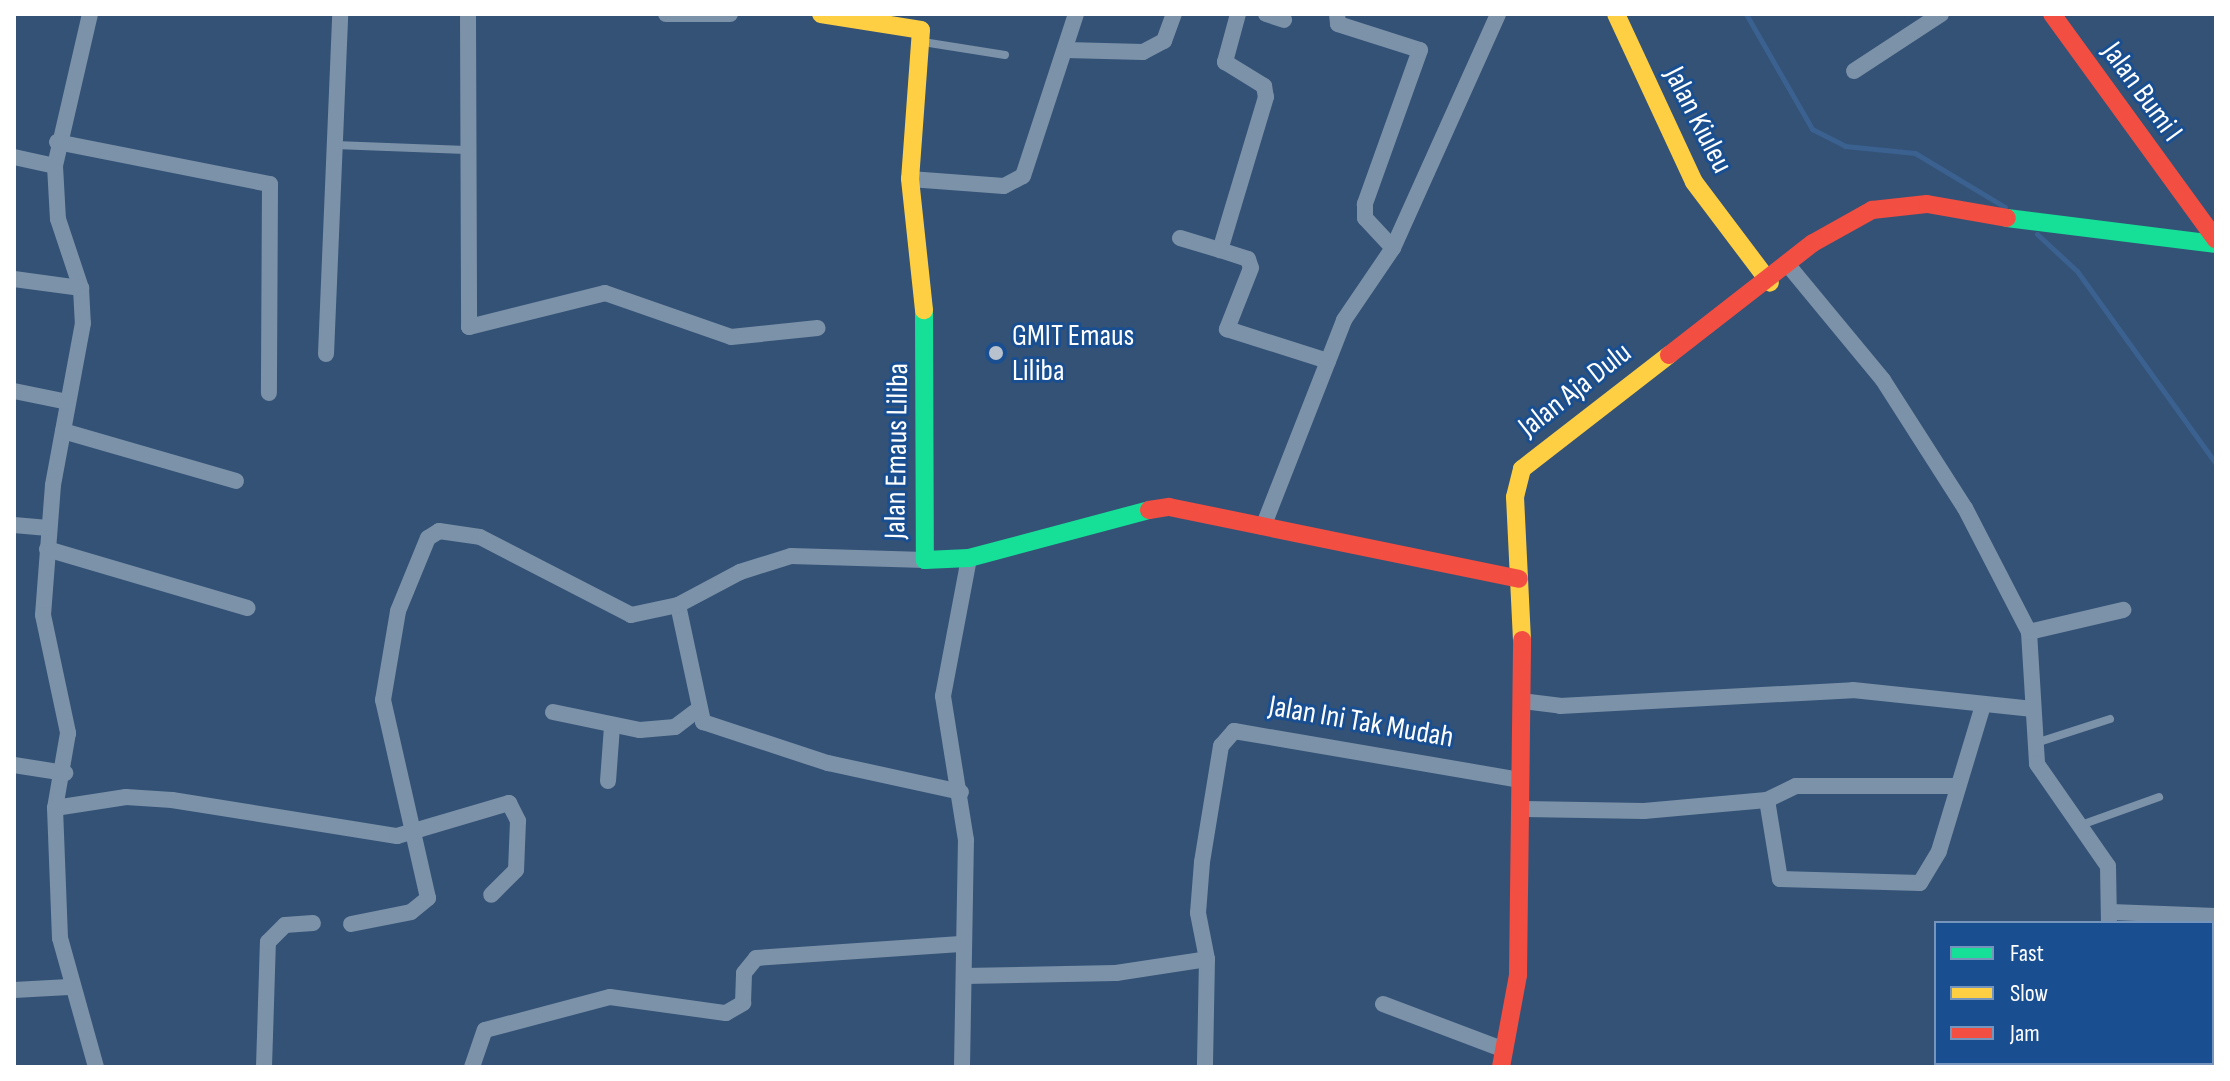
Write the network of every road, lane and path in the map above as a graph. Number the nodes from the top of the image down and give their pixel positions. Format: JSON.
{"nodes":[{"id":1,"x":90,"y":14,"type":"edge"},
{"id":2,"x":340,"y":14,"type":"edge"},
{"id":3,"x":468,"y":14,"type":"edge"},
{"id":4,"x":666,"y":14,"type":"edge"},
{"id":5,"x":730,"y":14,"type":"edge"},
{"id":6,"x":821,"y":14,"type":"edge"},
{"id":7,"x":1076,"y":14,"type":"edge"},
{"id":8,"x":1174,"y":14,"type":"edge"},
{"id":9,"x":1238,"y":14,"type":"edge"},
{"id":10,"x":1266,"y":14,"type":"edge"},
{"id":11,"x":1337,"y":14,"type":"edge"},
{"id":12,"x":1498,"y":14,"type":"edge"},
{"id":13,"x":1616,"y":14,"type":"edge"},
{"id":14,"x":1941,"y":14,"type":"edge"},
{"id":15,"x":2052,"y":14,"type":"edge"},
{"id":16,"x":1284,"y":20,"type":"dead end"},
{"id":17,"x":922,"y":29,"type":"edge"},
{"id":18,"x":1066,"y":50,"type":"junction"},
{"id":19,"x":1005,"y":55,"type":"dead end"},
{"id":20,"x":1854,"y":71,"type":"dead end"},
{"id":21,"x":57,"y":142,"type":"junction"},
{"id":22,"x":335,"y":145,"type":"junction"},
{"id":23,"x":466,"y":150,"type":"junction"},
{"id":24,"x":14,"y":157,"type":"edge"},
{"id":25,"x":55,"y":166,"type":"junction"},
{"id":26,"x":910,"y":179,"type":"junction"},
{"id":27,"x":1180,"y":238,"type":"dead end"},
{"id":28,"x":2216,"y":242,"type":"edge"},
{"id":29,"x":1393,"y":248,"type":"junction"},
{"id":30,"x":1220,"y":250,"type":"junction"},
{"id":31,"x":1788,"y":265,"type":"junction"},
{"id":32,"x":14,"y":279,"type":"edge"},
{"id":33,"x":1770,"y":283,"type":"junction"},
{"id":34,"x":81,"y":288,"type":"junction"},
{"id":35,"x":818,"y":328,"type":"dead end"},
{"id":36,"x":326,"y":354,"type":"dead end"},
{"id":37,"x":1328,"y":361,"type":"junction"},
{"id":38,"x":14,"y":391,"type":"edge"},
{"id":39,"x":269,"y":393,"type":"dead end"},
{"id":40,"x":68,"y":402,"type":"junction"},
{"id":41,"x":63,"y":431,"type":"junction"},
{"id":42,"x":236,"y":481,"type":"dead end"},
{"id":43,"x":14,"y":525,"type":"edge"},
{"id":44,"x":1263,"y":527,"type":"junction"},
{"id":45,"x":48,"y":528,"type":"junction"},
{"id":46,"x":47,"y":549,"type":"junction"},
{"id":47,"x":969,"y":558,"type":"junction"},
{"id":48,"x":925,"y":560,"type":"junction"},
{"id":49,"x":1519,"y":579,"type":"junction"},
{"id":50,"x":678,"y":605,"type":"junction"},
{"id":51,"x":247,"y":608,"type":"dead end"},
{"id":52,"x":2123,"y":610,"type":"dead end"},
{"id":53,"x":2029,"y":632,"type":"junction"},
{"id":54,"x":1522,"y":701,"type":"junction"},
{"id":55,"x":1983,"y":705,"type":"junction"},
{"id":56,"x":2033,"y":709,"type":"junction"},
{"id":57,"x":553,"y":712,"type":"dead end"},
{"id":58,"x":695,"y":712,"type":"junction"},
{"id":59,"x":2110,"y":719,"type":"dead end"},
{"id":60,"x":612,"y":727,"type":"junction"},
{"id":61,"x":2032,"y":744,"type":"junction"},
{"id":62,"x":14,"y":765,"type":"edge"},
{"id":63,"x":65,"y":773,"type":"junction"},
{"id":64,"x":1521,"y":780,"type":"junction"},
{"id":65,"x":608,"y":781,"type":"dead end"},
{"id":66,"x":1957,"y":786,"type":"junction"},
{"id":67,"x":961,"y":792,"type":"junction"},
{"id":68,"x":2159,"y":797,"type":"dead end"},
{"id":69,"x":1767,"y":800,"type":"junction"},
{"id":70,"x":55,"y":808,"type":"junction"},
{"id":71,"x":1521,"y":809,"type":"junction"},
{"id":72,"x":2081,"y":825,"type":"junction"},
{"id":73,"x":412,"y":832,"type":"junction"},
{"id":74,"x":491,"y":895,"type":"dead end"},
{"id":75,"x":2216,"y":916,"type":"edge"},
{"id":76,"x":2110,"y":917,"type":"edge"},
{"id":77,"x":313,"y":923,"type":"dead end"},
{"id":78,"x":351,"y":924,"type":"dead end"},
{"id":79,"x":961,"y":944,"type":"junction"},
{"id":80,"x":1207,"y":959,"type":"junction"},
{"id":81,"x":964,"y":976,"type":"junction"},
{"id":82,"x":69,"y":987,"type":"junction"},
{"id":83,"x":14,"y":990,"type":"edge"},
{"id":84,"x":1383,"y":1004,"type":"dead end"},
{"id":85,"x":1503,"y":1059,"type":"edge"},
{"id":86,"x":96,"y":1067,"type":"edge"},
{"id":87,"x":264,"y":1067,"type":"edge"},
{"id":88,"x":472,"y":1067,"type":"edge"},
{"id":89,"x":962,"y":1067,"type":"edge"},
{"id":90,"x":1205,"y":1067,"type":"edge"}],
"edges":[{"from":1,"to":21,"type":"street"},
{"from":2,"to":22,"type":"street"},
{"from":3,"to":23,"type":"street"},
{"from":4,"to":5,"type":"street"},
{"from":6,"to":17,"type":"street"},
{"from":7,"to":18,"type":"street"},
{"from":8,"to":18,"type":"street"},
{"from":9,"to":30,"type":"street"},
{"from":10,"to":16,"type":"street"},
{"from":11,"to":29,"type":"street"},
{"from":12,"to":29,"type":"street"},
{"from":13,"to":33,"type":"street","name":"Jalan Kiuleu"},
{"from":14,"to":20,"type":"street"},
{"from":15,"to":28,"type":"street","name":"Jalan Bumi I"},
{"from":17,"to":19,"type":"lane"},
{"from":17,"to":26,"type":"street","name":"Jalan Emaus Liliba"},
{"from":18,"to":26,"type":"street"},
{"from":21,"to":25,"type":"street"},
{"from":21,"to":39,"type":"street"},
{"from":22,"to":23,"type":"lane"},
{"from":22,"to":36,"type":"street"},
{"from":23,"to":35,"type":"street"},
{"from":24,"to":25,"type":"street"},
{"from":25,"to":34,"type":"street"},
{"from":26,"to":48,"type":"street","name":"Jalan Emaus Liliba"},
{"from":27,"to":30,"type":"street"},
{"from":28,"to":31,"type":"street","name":"Jalan Aja Dulu"},
{"from":29,"to":37,"type":"street"},
{"from":30,"to":37,"type":"street"},
{"from":31,"to":33,"type":"street","name":"Jalan Aja Dulu"},
{"from":31,"to":53,"type":"street"},
{"from":32,"to":34,"type":"street"},
{"from":33,"to":49,"type":"street","name":"Jalan Aja Dulu"},
{"from":34,"to":40,"type":"street"},
{"from":37,"to":44,"type":"street"},
{"from":38,"to":40,"type":"street"},
{"from":40,"to":41,"type":"street"},
{"from":41,"to":42,"type":"street"},
{"from":41,"to":45,"type":"street"},
{"from":43,"to":45,"type":"street"},
{"from":44,"to":47,"type":"street","name":"Jalan Emaus Liliba"},
{"from":44,"to":49,"type":"street","name":"Jalan Emaus Liliba"},
{"from":45,"to":46,"type":"street"},
{"from":46,"to":51,"type":"street"},
{"from":46,"to":63,"type":"street"},
{"from":47,"to":48,"type":"street","name":"Jalan Emaus Liliba"},
{"from":47,"to":67,"type":"street"},
{"from":48,"to":50,"type":"street"},
{"from":49,"to":54,"type":"street","name":"Jalan Aja Dulu"},
{"from":50,"to":58,"type":"street"},
{"from":50,"to":73,"type":"street"},
{"from":52,"to":53,"type":"street"},
{"from":53,"to":56,"type":"street"},
{"from":54,"to":55,"type":"street"},
{"from":54,"to":64,"type":"street","name":"Jalan Aja Dulu"},
{"from":55,"to":56,"type":"street"},
{"from":55,"to":66,"type":"street"},
{"from":56,"to":61,"type":"street"},
{"from":57,"to":60,"type":"street"},
{"from":58,"to":60,"type":"street"},
{"from":58,"to":67,"type":"street"},
{"from":59,"to":61,"type":"lane"},
{"from":60,"to":65,"type":"street"},
{"from":61,"to":72,"type":"street"},
{"from":62,"to":63,"type":"street"},
{"from":63,"to":70,"type":"street"},
{"from":64,"to":71,"type":"street","name":"Jalan Aja Dulu"},
{"from":64,"to":80,"type":"street","name":"Jalan Ini Tak Mudah"},
{"from":66,"to":69,"type":"street"},
{"from":66,"to":69,"type":"street"},
{"from":67,"to":79,"type":"street"},
{"from":68,"to":72,"type":"lane"},
{"from":69,"to":71,"type":"street"},
{"from":70,"to":73,"type":"street"},
{"from":70,"to":82,"type":"street"},
{"from":71,"to":85,"type":"street","name":"Jalan Aja Dulu"},
{"from":72,"to":76,"type":"street"},
{"from":73,"to":74,"type":"street"},
{"from":73,"to":78,"type":"street"},
{"from":75,"to":76,"type":"street"},
{"from":77,"to":87,"type":"street"},
{"from":79,"to":81,"type":"street"},
{"from":79,"to":88,"type":"street"},
{"from":80,"to":81,"type":"street"},
{"from":80,"to":90,"type":"street","name":"Jalan Ini Tak Mudah"},
{"from":81,"to":89,"type":"street"},
{"from":82,"to":83,"type":"street"},
{"from":82,"to":86,"type":"street"},
{"from":84,"to":85,"type":"street"}]}
